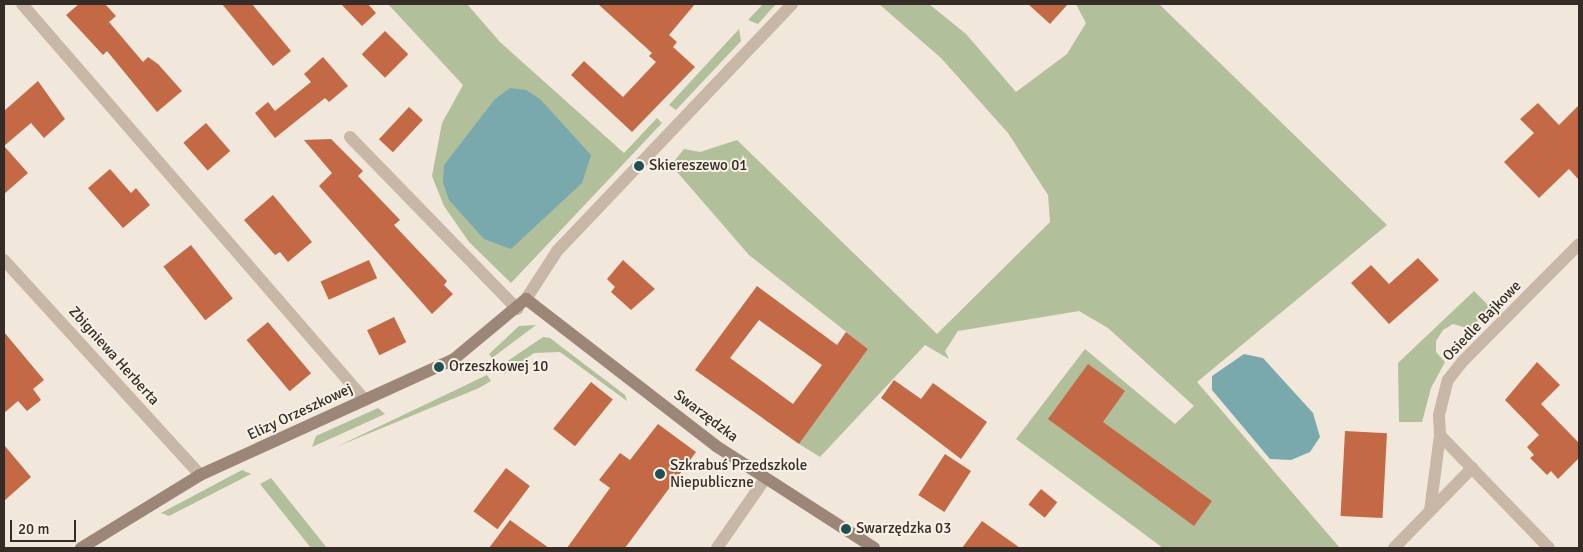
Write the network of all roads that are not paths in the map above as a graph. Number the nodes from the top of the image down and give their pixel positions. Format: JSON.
{"nodes":[{"id":1,"x":22,"y":4,"type":"edge"},
{"id":2,"x":792,"y":4,"type":"edge"},
{"id":3,"x":350,"y":137,"type":"dead end"},
{"id":4,"x":1579,"y":244,"type":"edge"},
{"id":5,"x":4,"y":260,"type":"edge"},
{"id":6,"x":526,"y":299,"type":"junction"},
{"id":7,"x":517,"y":309,"type":"junction"},
{"id":8,"x":365,"y":400,"type":"junction"},
{"id":9,"x":1440,"y":435,"type":"junction"},
{"id":10,"x":1472,"y":468,"type":"junction"},
{"id":11,"x":200,"y":475,"type":"junction"},
{"id":12,"x":765,"y":479,"type":"junction"},
{"id":13,"x":1430,"y":511,"type":"junction"},
{"id":14,"x":81,"y":548,"type":"edge"},
{"id":15,"x":717,"y":548,"type":"edge"},
{"id":16,"x":874,"y":548,"type":"edge"},
{"id":17,"x":1394,"y":548,"type":"edge"},
{"id":18,"x":1549,"y":548,"type":"edge"}],
"edges":[{"from":1,"to":8,"type":"street"},
{"from":2,"to":6,"type":"street"},
{"from":3,"to":7,"type":"street"},
{"from":4,"to":9,"type":"street","name":"Osiedle Bajkowe"},
{"from":5,"to":11,"type":"street","name":"Zbigniewa Herberta"},
{"from":6,"to":7,"type":"street","name":"Elizy Orzeszkowej"},
{"from":6,"to":12,"type":"street","name":"Swarzędzka"},
{"from":7,"to":8,"type":"street","name":"Elizy Orzeszkowej"},
{"from":8,"to":11,"type":"street","name":"Elizy Orzeszkowej"},
{"from":9,"to":10,"type":"street"},
{"from":9,"to":13,"type":"street","name":"Osiedle Bajkowe"},
{"from":10,"to":13,"type":"street"},
{"from":10,"to":18,"type":"street"},
{"from":11,"to":14,"type":"street","name":"Elizy Orzeszkowej"},
{"from":12,"to":15,"type":"street"},
{"from":12,"to":16,"type":"street","name":"Swarzędzka"},
{"from":13,"to":17,"type":"street"}]}
